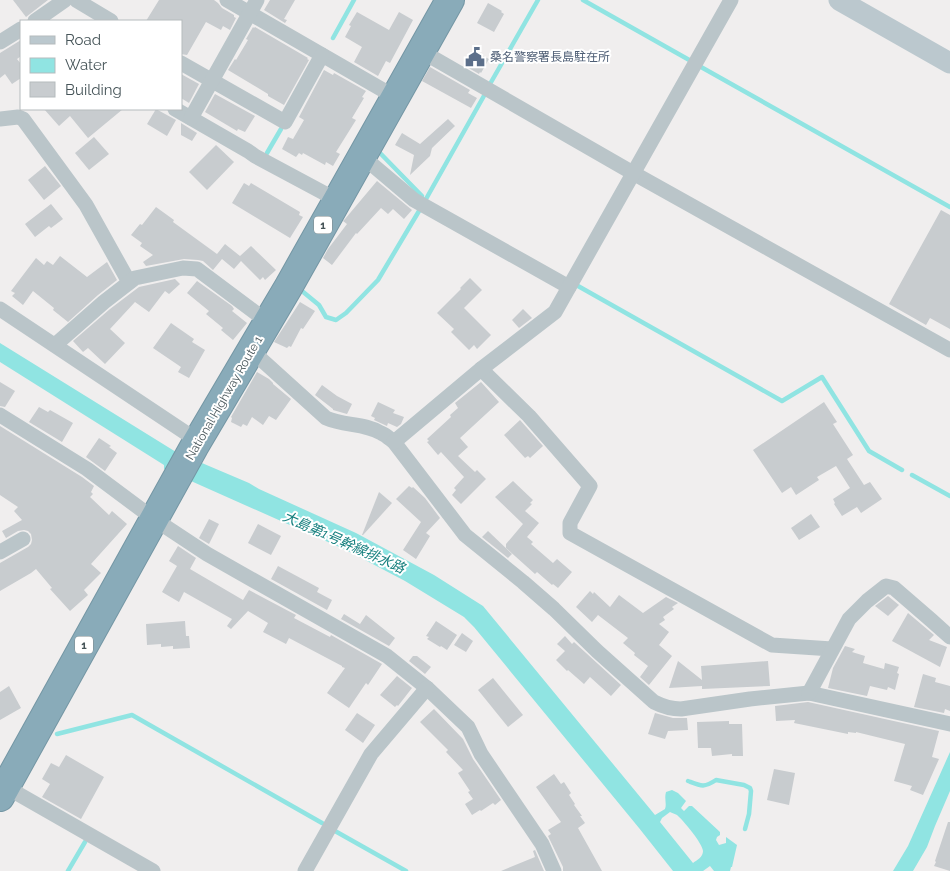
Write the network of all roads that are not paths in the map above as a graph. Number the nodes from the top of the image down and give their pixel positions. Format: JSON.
{"nodes":[{"id":1,"x":66,"y":0,"type":"edge"},
{"id":2,"x":227,"y":0,"type":"edge"},
{"id":3,"x":450,"y":0,"type":"edge"},
{"id":4,"x":731,"y":0,"type":"edge"},
{"id":5,"x":838,"y":0,"type":"edge"},
{"id":6,"x":253,"y":6,"type":"edge"},
{"id":7,"x":36,"y":20,"type":"edge"},
{"id":8,"x":109,"y":20,"type":"edge"},
{"id":9,"x":20,"y":31,"type":"edge"},
{"id":10,"x":0,"y":42,"type":"edge"},
{"id":11,"x":421,"y":51,"type":"junction"},
{"id":12,"x":322,"y":55,"type":"junction"},
{"id":13,"x":950,"y":63,"type":"edge"},
{"id":14,"x":182,"y":64,"type":"edge"},
{"id":15,"x":212,"y":81,"type":"junction"},
{"id":16,"x":395,"y":97,"type":"junction"},
{"id":17,"x":177,"y":110,"type":"edge"},
{"id":18,"x":191,"y":118,"type":"junction"},
{"id":19,"x":0,"y":119,"type":"edge"},
{"id":20,"x":362,"y":156,"type":"junction"},
{"id":21,"x":633,"y":173,"type":"junction"},
{"id":22,"x":337,"y":200,"type":"junction"},
{"id":23,"x":129,"y":282,"type":"junction"},
{"id":24,"x":569,"y":287,"type":"junction"},
{"id":25,"x":0,"y":309,"type":"edge"},
{"id":26,"x":268,"y":322,"type":"junction"},
{"id":27,"x":55,"y":345,"type":"junction"},
{"id":28,"x":950,"y":350,"type":"edge"},
{"id":29,"x":252,"y":351,"type":"junction"},
{"id":30,"x":481,"y":370,"type":"junction"},
{"id":31,"x":0,"y":415,"type":"edge"},
{"id":32,"x":394,"y":442,"type":"junction"},
{"id":33,"x":196,"y":444,"type":"junction"},
{"id":34,"x":154,"y":519,"type":"junction"},
{"id":35,"x":23,"y":539,"type":"dead end"},
{"id":36,"x":0,"y":552,"type":"edge"},
{"id":37,"x":950,"y":637,"type":"edge"},
{"id":38,"x":832,"y":649,"type":"junction"},
{"id":39,"x":427,"y":688,"type":"junction"},
{"id":40,"x":809,"y":693,"type":"junction"},
{"id":41,"x":950,"y":724,"type":"edge"},
{"id":42,"x":3,"y":792,"type":"edge"},
{"id":43,"x":153,"y":871,"type":"edge"},
{"id":44,"x":305,"y":871,"type":"edge"},
{"id":45,"x":554,"y":871,"type":"edge"}],
"edges":[{"from":1,"to":7,"type":"street"},
{"from":1,"to":8,"type":"street"},
{"from":2,"to":6,"type":"street"},
{"from":3,"to":11,"type":"highway","name":"National Highway Route 1","number":"1"},
{"from":4,"to":21,"type":"street"},
{"from":5,"to":13,"type":"street"},
{"from":6,"to":12,"type":"street"},
{"from":6,"to":15,"type":"street"},
{"from":9,"to":10,"type":"street"},
{"from":11,"to":16,"type":"highway","name":"National Highway Route 1","number":"1"},
{"from":11,"to":21,"type":"street"},
{"from":12,"to":15,"type":"street"},
{"from":12,"to":16,"type":"street"},
{"from":14,"to":15,"type":"street"},
{"from":15,"to":18,"type":"street"},
{"from":16,"to":20,"type":"highway","name":"National Highway Route 1","number":"1"},
{"from":17,"to":18,"type":"street"},
{"from":18,"to":22,"type":"street"},
{"from":19,"to":23,"type":"street"},
{"from":20,"to":22,"type":"highway","name":"National Highway Route 1","number":"1"},
{"from":20,"to":24,"type":"street"},
{"from":21,"to":24,"type":"street"},
{"from":21,"to":28,"type":"street"},
{"from":22,"to":26,"type":"highway","name":"National Highway Route 1","number":"1"},
{"from":23,"to":26,"type":"street"},
{"from":23,"to":27,"type":"street"},
{"from":24,"to":30,"type":"street"},
{"from":25,"to":27,"type":"street"},
{"from":26,"to":29,"type":"highway","name":"National Highway Route 1","number":"1"},
{"from":27,"to":33,"type":"street"},
{"from":29,"to":32,"type":"street"},
{"from":29,"to":33,"type":"highway","name":"National Highway Route 1","number":"1"},
{"from":30,"to":32,"type":"street"},
{"from":30,"to":38,"type":"street"},
{"from":31,"to":34,"type":"street"},
{"from":32,"to":40,"type":"street"},
{"from":33,"to":34,"type":"highway","name":"National Highway Route 1","number":"1"},
{"from":34,"to":39,"type":"street"},
{"from":34,"to":42,"type":"highway","name":"National Highway Route 1","number":"1"},
{"from":35,"to":36,"type":"street"},
{"from":37,"to":38,"type":"street"},
{"from":38,"to":40,"type":"street"},
{"from":39,"to":44,"type":"street"},
{"from":39,"to":45,"type":"street"},
{"from":40,"to":41,"type":"street"},
{"from":42,"to":43,"type":"street"}]}
